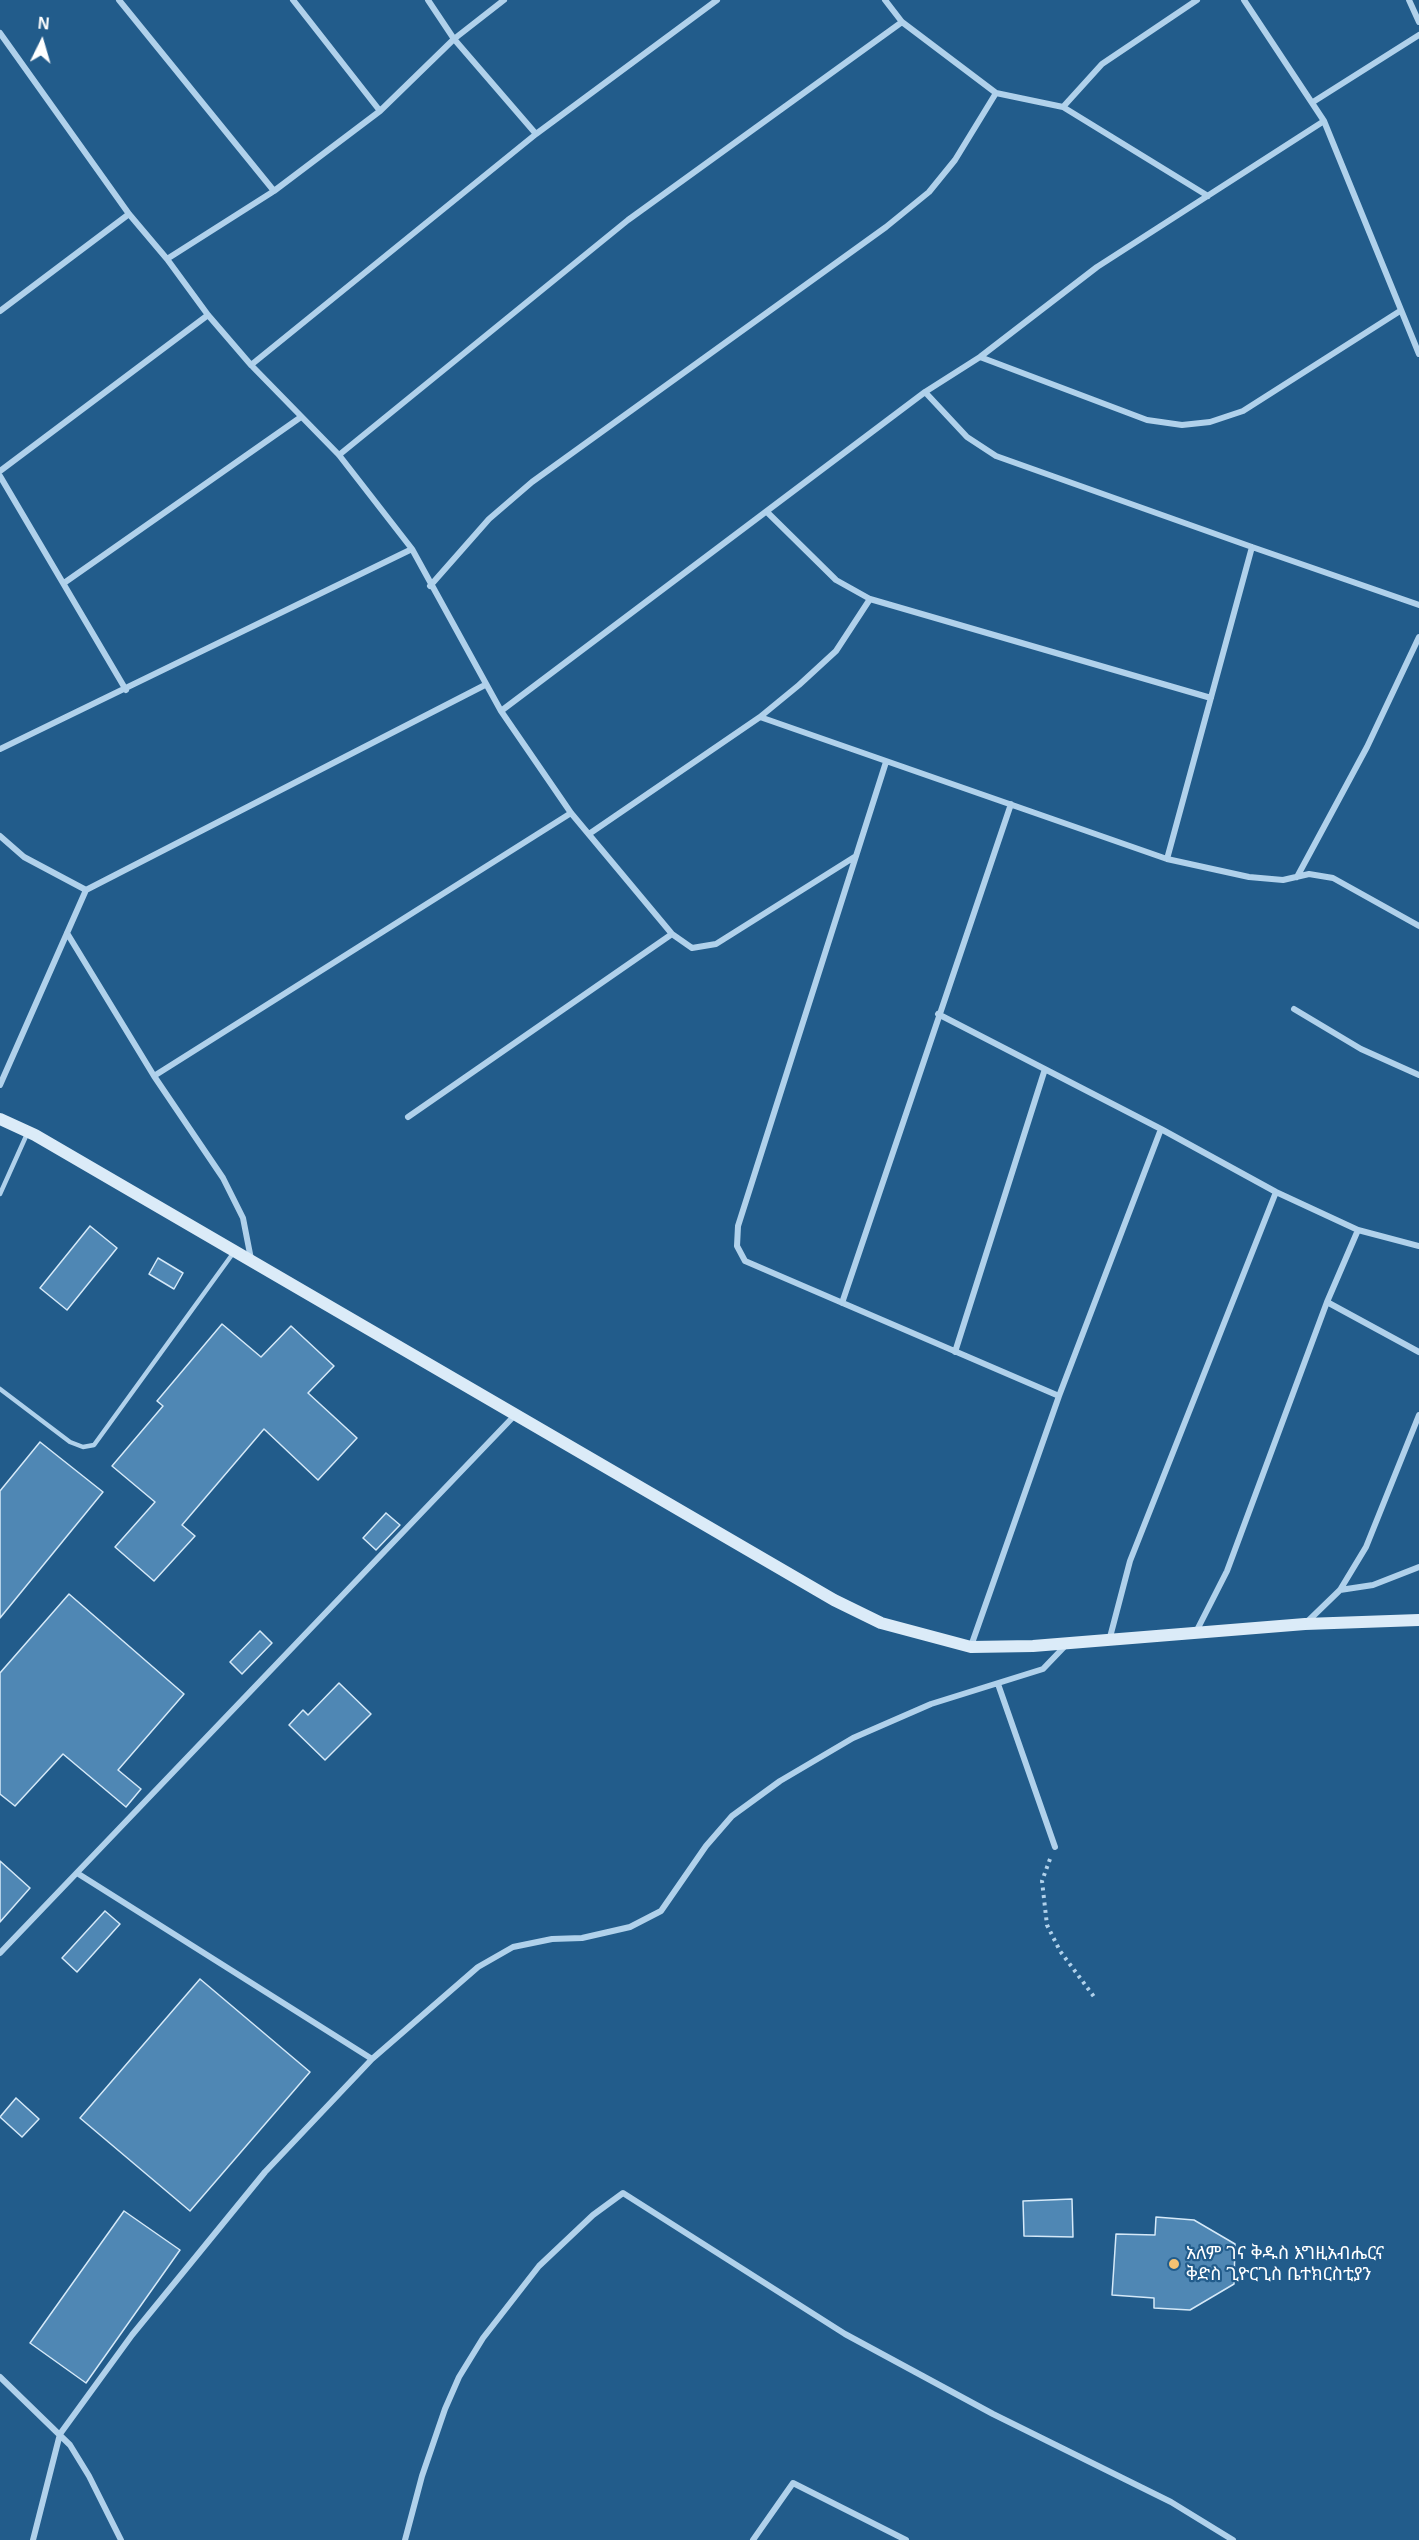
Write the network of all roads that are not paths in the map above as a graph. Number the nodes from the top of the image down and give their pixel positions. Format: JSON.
{"nodes":[{"id":1,"x":118,"y":0,"type":"edge"},
{"id":2,"x":293,"y":0,"type":"edge"},
{"id":3,"x":428,"y":0,"type":"edge"},
{"id":4,"x":504,"y":0,"type":"edge"},
{"id":5,"x":717,"y":0,"type":"edge"},
{"id":6,"x":885,"y":0,"type":"edge"},
{"id":7,"x":1197,"y":0,"type":"edge"},
{"id":8,"x":1244,"y":0,"type":"edge"},
{"id":9,"x":1409,"y":0,"type":"edge"},
{"id":10,"x":902,"y":22,"type":"junction"},
{"id":11,"x":1419,"y":22,"type":"edge"},
{"id":12,"x":0,"y":33,"type":"edge"},
{"id":13,"x":1419,"y":35,"type":"edge"},
{"id":14,"x":454,"y":39,"type":"junction"},
{"id":15,"x":996,"y":93,"type":"junction"},
{"id":16,"x":1313,"y":102,"type":"junction"},
{"id":17,"x":1063,"y":107,"type":"junction"},
{"id":18,"x":380,"y":111,"type":"junction"},
{"id":19,"x":1324,"y":121,"type":"junction"},
{"id":20,"x":536,"y":134,"type":"junction"},
{"id":21,"x":274,"y":191,"type":"junction"},
{"id":22,"x":1208,"y":196,"type":"junction"},
{"id":23,"x":129,"y":214,"type":"junction"},
{"id":24,"x":167,"y":259,"type":"junction"},
{"id":25,"x":0,"y":311,"type":"edge"},
{"id":26,"x":1400,"y":311,"type":"junction"},
{"id":27,"x":208,"y":315,"type":"junction"},
{"id":28,"x":1419,"y":354,"type":"edge"},
{"id":29,"x":980,"y":357,"type":"junction"},
{"id":30,"x":251,"y":365,"type":"junction"},
{"id":31,"x":925,"y":392,"type":"junction"},
{"id":32,"x":301,"y":417,"type":"junction"},
{"id":33,"x":339,"y":456,"type":"junction"},
{"id":34,"x":0,"y":473,"type":"edge"},
{"id":35,"x":767,"y":512,"type":"junction"},
{"id":36,"x":1252,"y":547,"type":"junction"},
{"id":37,"x":412,"y":549,"type":"junction"},
{"id":38,"x":64,"y":583,"type":"junction"},
{"id":39,"x":430,"y":586,"type":"junction"},
{"id":40,"x":870,"y":599,"type":"junction"},
{"id":41,"x":1419,"y":605,"type":"edge"},
{"id":42,"x":1419,"y":637,"type":"edge"},
{"id":43,"x":485,"y":685,"type":"junction"},
{"id":44,"x":126,"y":690,"type":"junction"},
{"id":45,"x":1211,"y":698,"type":"junction"},
{"id":46,"x":501,"y":711,"type":"junction"},
{"id":47,"x":760,"y":717,"type":"junction"},
{"id":48,"x":0,"y":749,"type":"edge"},
{"id":49,"x":886,"y":762,"type":"junction"},
{"id":50,"x":1011,"y":804,"type":"junction"},
{"id":51,"x":571,"y":813,"type":"junction"},
{"id":52,"x":588,"y":834,"type":"junction"},
{"id":53,"x":0,"y":836,"type":"edge"},
{"id":54,"x":856,"y":856,"type":"junction"},
{"id":55,"x":1167,"y":859,"type":"junction"},
{"id":56,"x":1297,"y":877,"type":"junction"},
{"id":57,"x":86,"y":890,"type":"junction"},
{"id":58,"x":1419,"y":926,"type":"edge"},
{"id":59,"x":67,"y":933,"type":"junction"},
{"id":60,"x":672,"y":934,"type":"junction"},
{"id":61,"x":1294,"y":1009,"type":"dead end"},
{"id":62,"x":938,"y":1014,"type":"junction"},
{"id":63,"x":1045,"y":1069,"type":"junction"},
{"id":64,"x":1419,"y":1075,"type":"edge"},
{"id":65,"x":154,"y":1076,"type":"junction"},
{"id":66,"x":0,"y":1085,"type":"edge"},
{"id":67,"x":408,"y":1117,"type":"dead end"},
{"id":68,"x":0,"y":1119,"type":"edge"},
{"id":69,"x":1161,"y":1129,"type":"junction"},
{"id":70,"x":28,"y":1132,"type":"junction"},
{"id":71,"x":1276,"y":1192,"type":"junction"},
{"id":72,"x":0,"y":1194,"type":"edge"},
{"id":73,"x":1358,"y":1230,"type":"junction"},
{"id":74,"x":1419,"y":1246,"type":"edge"},
{"id":75,"x":235,"y":1251,"type":"junction"},
{"id":76,"x":251,"y":1260,"type":"junction"},
{"id":77,"x":1327,"y":1302,"type":"junction"},
{"id":78,"x":842,"y":1303,"type":"junction"},
{"id":79,"x":955,"y":1352,"type":"junction"},
{"id":80,"x":1419,"y":1352,"type":"edge"},
{"id":81,"x":0,"y":1389,"type":"edge"},
{"id":82,"x":1059,"y":1396,"type":"junction"},
{"id":83,"x":516,"y":1415,"type":"junction"},
{"id":84,"x":1419,"y":1415,"type":"edge"},
{"id":85,"x":1419,"y":1567,"type":"edge"},
{"id":86,"x":1340,"y":1590,"type":"junction"},
{"id":87,"x":1419,"y":1620,"type":"edge"},
{"id":88,"x":1305,"y":1624,"type":"junction"},
{"id":89,"x":1194,"y":1635,"type":"junction"},
{"id":90,"x":1109,"y":1641,"type":"junction"},
{"id":91,"x":1068,"y":1643,"type":"junction"},
{"id":92,"x":971,"y":1647,"type":"junction"},
{"id":93,"x":998,"y":1684,"type":"junction"},
{"id":94,"x":1055,"y":1847,"type":"road end"},
{"id":95,"x":77,"y":1873,"type":"junction"},
{"id":96,"x":0,"y":1953,"type":"edge"},
{"id":97,"x":372,"y":2059,"type":"junction"},
{"id":98,"x":0,"y":2377,"type":"edge"},
{"id":99,"x":60,"y":2434,"type":"junction"},
{"id":100,"x":33,"y":2540,"type":"edge"},
{"id":101,"x":121,"y":2540,"type":"edge"},
{"id":102,"x":405,"y":2540,"type":"edge"},
{"id":103,"x":753,"y":2540,"type":"edge"},
{"id":104,"x":906,"y":2540,"type":"edge"},
{"id":105,"x":1233,"y":2540,"type":"edge"}],
"edges":[{"from":1,"to":21,"type":"street"},
{"from":2,"to":18,"type":"street"},
{"from":3,"to":14,"type":"street"},
{"from":4,"to":14,"type":"street"},
{"from":5,"to":20,"type":"street"},
{"from":6,"to":10,"type":"street"},
{"from":7,"to":17,"type":"street"},
{"from":8,"to":16,"type":"street"},
{"from":9,"to":11,"type":"street"},
{"from":10,"to":15,"type":"street"},
{"from":10,"to":33,"type":"street"},
{"from":12,"to":23,"type":"street"},
{"from":13,"to":16,"type":"street"},
{"from":14,"to":18,"type":"street"},
{"from":14,"to":20,"type":"street"},
{"from":15,"to":17,"type":"street"},
{"from":15,"to":39,"type":"street"},
{"from":16,"to":19,"type":"street"},
{"from":17,"to":22,"type":"street"},
{"from":18,"to":21,"type":"street"},
{"from":19,"to":22,"type":"street"},
{"from":19,"to":26,"type":"street"},
{"from":20,"to":30,"type":"street"},
{"from":21,"to":24,"type":"street"},
{"from":22,"to":29,"type":"street"},
{"from":23,"to":24,"type":"street"},
{"from":23,"to":25,"type":"street"},
{"from":24,"to":27,"type":"street"},
{"from":26,"to":28,"type":"street"},
{"from":26,"to":29,"type":"street"},
{"from":27,"to":30,"type":"street"},
{"from":27,"to":34,"type":"street"},
{"from":29,"to":31,"type":"street"},
{"from":30,"to":32,"type":"street"},
{"from":31,"to":35,"type":"street"},
{"from":31,"to":36,"type":"street"},
{"from":32,"to":33,"type":"street"},
{"from":32,"to":38,"type":"street"},
{"from":33,"to":37,"type":"street"},
{"from":34,"to":38,"type":"street"},
{"from":35,"to":40,"type":"street"},
{"from":35,"to":46,"type":"street"},
{"from":36,"to":41,"type":"street"},
{"from":36,"to":45,"type":"street"},
{"from":37,"to":39,"type":"street"},
{"from":37,"to":44,"type":"street"},
{"from":38,"to":44,"type":"street"},
{"from":39,"to":43,"type":"street"},
{"from":40,"to":45,"type":"street"},
{"from":40,"to":47,"type":"street"},
{"from":42,"to":56,"type":"street"},
{"from":43,"to":46,"type":"street"},
{"from":43,"to":57,"type":"street"},
{"from":44,"to":48,"type":"street"},
{"from":45,"to":55,"type":"street"},
{"from":46,"to":51,"type":"street"},
{"from":47,"to":49,"type":"street"},
{"from":47,"to":52,"type":"street"},
{"from":49,"to":50,"type":"street"},
{"from":49,"to":54,"type":"street"},
{"from":50,"to":55,"type":"street"},
{"from":50,"to":62,"type":"street"},
{"from":51,"to":52,"type":"street"},
{"from":51,"to":65,"type":"street"},
{"from":52,"to":60,"type":"street"},
{"from":53,"to":57,"type":"street"},
{"from":54,"to":60,"type":"street"},
{"from":54,"to":78,"type":"street"},
{"from":55,"to":56,"type":"street"},
{"from":56,"to":58,"type":"street"},
{"from":57,"to":59,"type":"street"},
{"from":59,"to":65,"type":"street"},
{"from":59,"to":66,"type":"street"},
{"from":60,"to":67,"type":"street"},
{"from":61,"to":64,"type":"street"},
{"from":62,"to":63,"type":"street"},
{"from":62,"to":78,"type":"street"},
{"from":63,"to":69,"type":"street"},
{"from":63,"to":79,"type":"street"},
{"from":65,"to":76,"type":"street"},
{"from":68,"to":70,"type":"street"},
{"from":69,"to":71,"type":"street"},
{"from":69,"to":82,"type":"street"},
{"from":70,"to":72,"type":"lane"},
{"from":70,"to":75,"type":"street"},
{"from":71,"to":73,"type":"street"},
{"from":71,"to":90,"type":"street"},
{"from":73,"to":74,"type":"street"},
{"from":73,"to":77,"type":"street"},
{"from":75,"to":76,"type":"street"},
{"from":75,"to":81,"type":"lane"},
{"from":76,"to":83,"type":"street"},
{"from":77,"to":80,"type":"street"},
{"from":77,"to":89,"type":"street"},
{"from":78,"to":79,"type":"street"},
{"from":79,"to":82,"type":"street"},
{"from":82,"to":92,"type":"street"},
{"from":83,"to":92,"type":"street"},
{"from":83,"to":95,"type":"street"},
{"from":84,"to":86,"type":"street"},
{"from":85,"to":86,"type":"street"},
{"from":86,"to":88,"type":"street"},
{"from":87,"to":88,"type":"street"},
{"from":88,"to":89,"type":"street"},
{"from":89,"to":90,"type":"street"},
{"from":90,"to":91,"type":"street"},
{"from":91,"to":92,"type":"street"},
{"from":91,"to":93,"type":"street"},
{"from":93,"to":94,"type":"street"},
{"from":93,"to":97,"type":"street"},
{"from":95,"to":96,"type":"street"},
{"from":95,"to":97,"type":"street"},
{"from":97,"to":99,"type":"street"},
{"from":98,"to":99,"type":"street"},
{"from":99,"to":100,"type":"street"},
{"from":99,"to":101,"type":"street"},
{"from":102,"to":105,"type":"street"},
{"from":103,"to":104,"type":"street"}]}
